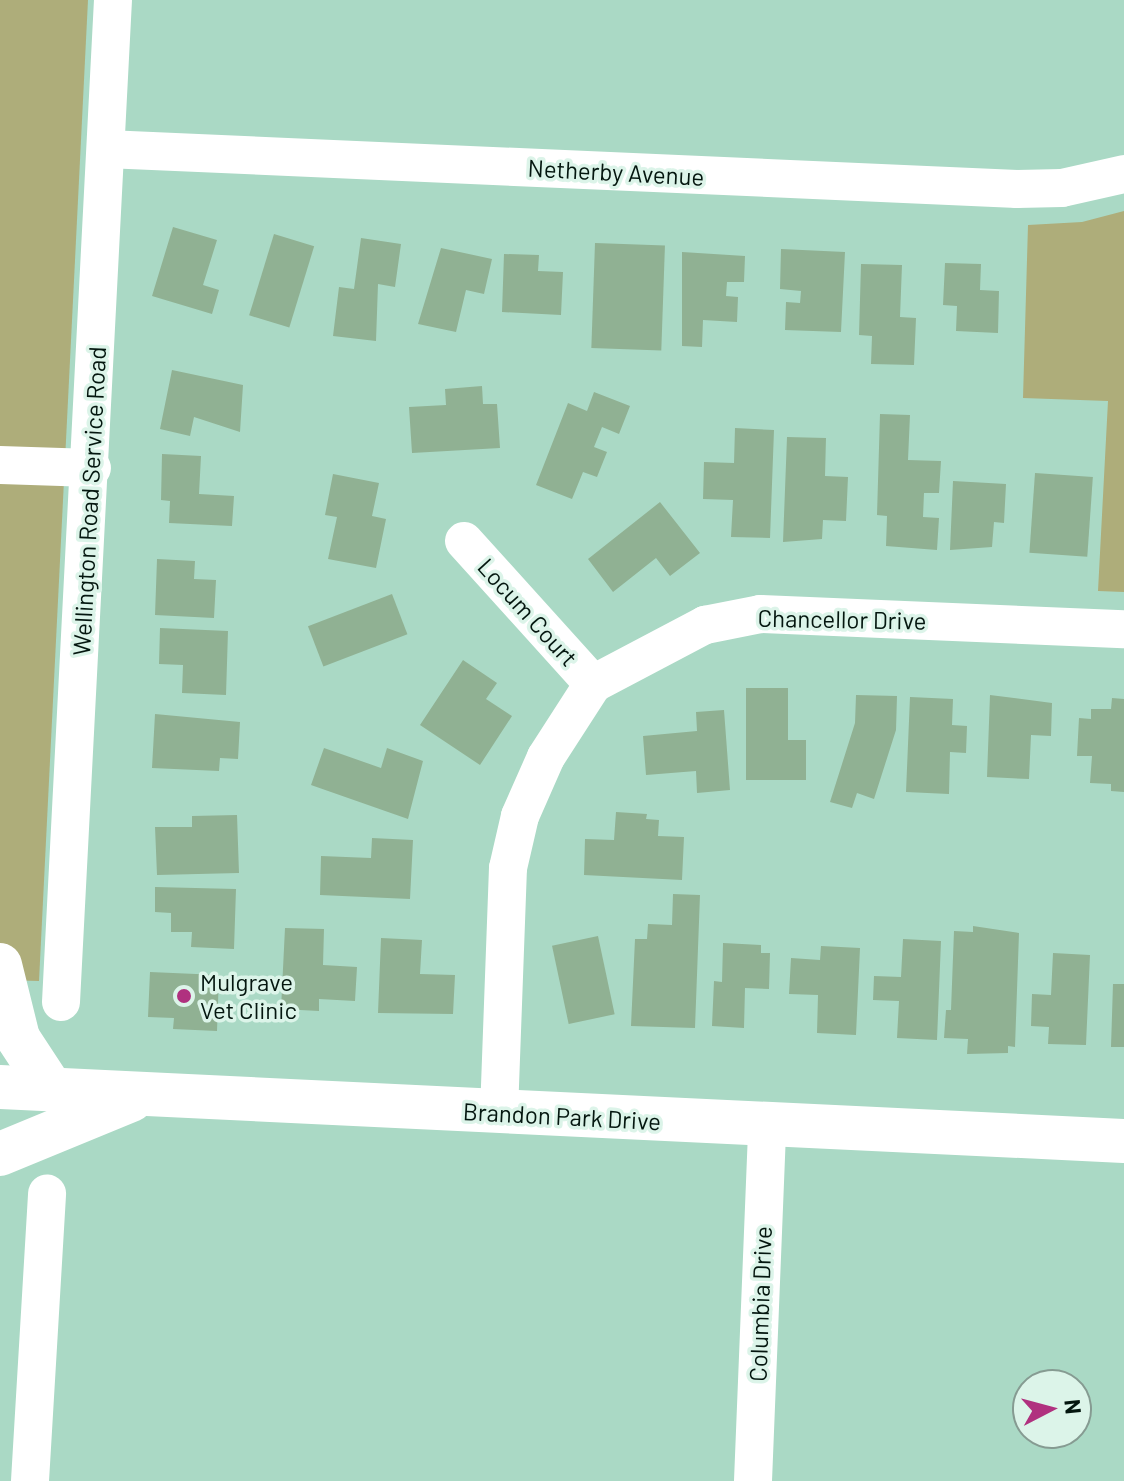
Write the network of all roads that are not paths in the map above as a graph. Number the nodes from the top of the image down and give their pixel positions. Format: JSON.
{"nodes":[{"id":1,"x":113,"y":0,"type":"edge"},
{"id":2,"x":106,"y":149,"type":"junction"},
{"id":3,"x":1124,"y":174,"type":"edge"},
{"id":4,"x":0,"y":465,"type":"edge"},
{"id":5,"x":92,"y":468,"type":"junction"},
{"id":6,"x":464,"y":541,"type":"dead end"},
{"id":7,"x":1124,"y":629,"type":"edge"},
{"id":8,"x":593,"y":684,"type":"junction"},
{"id":9,"x":0,"y":965,"type":"edge"},
{"id":10,"x":61,"y":1002,"type":"dead end"},
{"id":11,"x":0,"y":1087,"type":"edge"},
{"id":12,"x":52,"y":1090,"type":"junction"},
{"id":13,"x":141,"y":1097,"type":"junction"},
{"id":14,"x":499,"y":1113,"type":"junction"},
{"id":15,"x":767,"y":1127,"type":"junction"},
{"id":16,"x":1124,"y":1141,"type":"edge"},
{"id":17,"x":0,"y":1154,"type":"edge"},
{"id":18,"x":47,"y":1194,"type":"dead end"},
{"id":19,"x":30,"y":1481,"type":"edge"},
{"id":20,"x":753,"y":1481,"type":"edge"}],
"edges":[{"from":1,"to":2,"type":"street","name":"Wellington Road Service Road"},
{"from":2,"to":3,"type":"street","name":"Netherby Avenue"},
{"from":2,"to":5,"type":"street","name":"Wellington Road Service Road"},
{"from":4,"to":5,"type":"street"},
{"from":5,"to":10,"type":"street","name":"Wellington Road Service Road"},
{"from":6,"to":8,"type":"street","name":"Locum Court"},
{"from":7,"to":8,"type":"street","name":"Chancellor Drive"},
{"from":8,"to":14,"type":"street","name":"Chancellor Drive"},
{"from":9,"to":12,"type":"street"},
{"from":11,"to":12,"type":"street","name":"Brandon Park Drive"},
{"from":12,"to":13,"type":"street","name":"Brandon Park Drive"},
{"from":13,"to":14,"type":"street","name":"Brandon Park Drive"},
{"from":13,"to":17,"type":"street"},
{"from":14,"to":15,"type":"street","name":"Brandon Park Drive"},
{"from":15,"to":16,"type":"street","name":"Brandon Park Drive"},
{"from":15,"to":20,"type":"street","name":"Columbia Drive"},
{"from":18,"to":19,"type":"street"}]}
